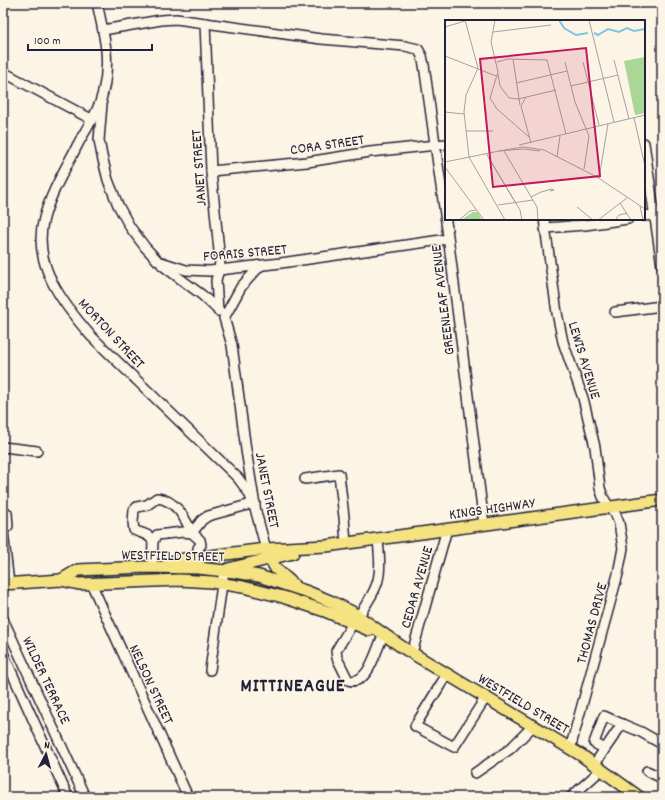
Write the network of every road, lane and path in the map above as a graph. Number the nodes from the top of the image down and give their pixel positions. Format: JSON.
{"nodes":[{"id":1,"x":97,"y":3,"type":"edge"},
{"id":2,"x":205,"y":23,"type":"junction"},
{"id":3,"x":103,"y":30,"type":"junction"},
{"id":4,"x":3,"y":72,"type":"edge"},
{"id":5,"x":103,"y":91,"type":"junction"},
{"id":6,"x":91,"y":119,"type":"junction"},
{"id":7,"x":445,"y":144,"type":"edge"},
{"id":8,"x":436,"y":145,"type":"junction"},
{"id":9,"x":645,"y":149,"type":"edge"},
{"id":10,"x":211,"y":171,"type":"junction"},
{"id":11,"x":658,"y":214,"type":"edge"},
{"id":12,"x":445,"y":216,"type":"edge"},
{"id":13,"x":645,"y":216,"type":"edge"},
{"id":14,"x":446,"y":220,"type":"edge"},
{"id":15,"x":621,"y":220,"type":"edge"},
{"id":16,"x":544,"y":223,"type":"edge"},
{"id":17,"x":448,"y":239,"type":"junction"},
{"id":18,"x":158,"y":261,"type":"junction"},
{"id":19,"x":260,"y":266,"type":"junction"},
{"id":20,"x":662,"y":266,"type":"edge"},
{"id":21,"x":219,"y":270,"type":"junction"},
{"id":22,"x":662,"y":306,"type":"edge"},
{"id":23,"x":615,"y":312,"type":"dead end"},
{"id":24,"x":221,"y":314,"type":"junction"},
{"id":25,"x":3,"y":447,"type":"edge"},
{"id":26,"x":37,"y":451,"type":"dead end"},
{"id":27,"x":305,"y":479,"type":"dead end"},
{"id":28,"x":662,"y":500,"type":"edge"},
{"id":29,"x":255,"y":506,"type":"junction"},
{"id":30,"x":609,"y":507,"type":"junction"},
{"id":31,"x":7,"y":513,"type":"dead end"},
{"id":32,"x":484,"y":524,"type":"junction"},
{"id":33,"x":447,"y":529,"type":"junction"},
{"id":34,"x":3,"y":530,"type":"edge"},
{"id":35,"x":194,"y":535,"type":"junction"},
{"id":36,"x":378,"y":539,"type":"junction"},
{"id":37,"x":153,"y":541,"type":"junction"},
{"id":38,"x":346,"y":543,"type":"junction"},
{"id":39,"x":268,"y":554,"type":"junction"},
{"id":40,"x":198,"y":558,"type":"junction"},
{"id":41,"x":152,"y":567,"type":"junction"},
{"id":42,"x":224,"y":570,"type":"junction"},
{"id":43,"x":61,"y":580,"type":"junction"},
{"id":44,"x":91,"y":583,"type":"junction"},
{"id":45,"x":6,"y":584,"type":"edge"},
{"id":46,"x":222,"y":584,"type":"junction"},
{"id":47,"x":302,"y":590,"type":"junction"},
{"id":48,"x":3,"y":619,"type":"edge"},
{"id":49,"x":356,"y":620,"type":"junction"},
{"id":50,"x":386,"y":636,"type":"junction"},
{"id":51,"x":3,"y":653,"type":"edge"},
{"id":52,"x":412,"y":653,"type":"junction"},
{"id":53,"x":210,"y":670,"type":"dead end"},
{"id":54,"x":447,"y":674,"type":"junction"},
{"id":55,"x":486,"y":697,"type":"junction"},
{"id":56,"x":42,"y":704,"type":"junction"},
{"id":57,"x":28,"y":709,"type":"junction"},
{"id":58,"x":622,"y":724,"type":"junction"},
{"id":59,"x":533,"y":726,"type":"junction"},
{"id":60,"x":662,"y":744,"type":"edge"},
{"id":61,"x":570,"y":749,"type":"junction"},
{"id":62,"x":605,"y":749,"type":"junction"},
{"id":63,"x":597,"y":767,"type":"junction"},
{"id":64,"x":647,"y":771,"type":"dead end"},
{"id":65,"x":475,"y":773,"type":"dead end"},
{"id":66,"x":662,"y":778,"type":"edge"},
{"id":67,"x":68,"y":797,"type":"edge"},
{"id":68,"x":85,"y":797,"type":"edge"},
{"id":69,"x":188,"y":797,"type":"edge"},
{"id":70,"x":571,"y":797,"type":"edge"},
{"id":71,"x":639,"y":797,"type":"edge"}],
"edges":[{"from":1,"to":3,"type":"street","name":"MORTON STREET"},
{"from":2,"to":3,"type":"street"},
{"from":2,"to":8,"type":"street","name":"GREENLEAF AVENUE"},
{"from":2,"to":10,"type":"street","name":"JANET STREET"},
{"from":3,"to":5,"type":"street","name":"MORTON STREET"},
{"from":4,"to":6,"type":"street"},
{"from":5,"to":6,"type":"street","name":"MORTON STREET"},
{"from":5,"to":18,"type":"street","name":"FORRIS STREET"},
{"from":6,"to":29,"type":"street","name":"MORTON STREET"},
{"from":7,"to":8,"type":"street","name":"CORA STREET"},
{"from":8,"to":10,"type":"street","name":"CORA STREET"},
{"from":8,"to":12,"type":"street","name":"GREENLEAF AVENUE"},
{"from":9,"to":11,"type":"street"},
{"from":10,"to":21,"type":"street","name":"JANET STREET"},
{"from":11,"to":13,"type":"street"},
{"from":11,"to":20,"type":"street"},
{"from":14,"to":17,"type":"street","name":"GREENLEAF AVENUE"},
{"from":15,"to":16,"type":"street"},
{"from":16,"to":30,"type":"street","name":"LEWIS AVENUE"},
{"from":17,"to":19,"type":"street","name":"FORRIS STREET"},
{"from":17,"to":32,"type":"street","name":"GREENLEAF AVENUE"},
{"from":18,"to":21,"type":"street","name":"FORRIS STREET"},
{"from":18,"to":24,"type":"street","name":"JANET STREET"},
{"from":19,"to":21,"type":"street","name":"FORRIS STREET"},
{"from":19,"to":24,"type":"street"},
{"from":21,"to":24,"type":"street","name":"JANET STREET"},
{"from":22,"to":23,"type":"street"},
{"from":24,"to":29,"type":"street","name":"JANET STREET"},
{"from":25,"to":26,"type":"street"},
{"from":27,"to":38,"type":"street"},
{"from":28,"to":30,"type":"main road","name":"KINGS HIGHWAY"},
{"from":29,"to":35,"type":"street"},
{"from":29,"to":39,"type":"street","name":"JANET STREET"},
{"from":30,"to":32,"type":"main road","name":"KINGS HIGHWAY"},
{"from":30,"to":61,"type":"street","name":"THOMAS DRIVE"},
{"from":31,"to":34,"type":"street"},
{"from":32,"to":33,"type":"main road","name":"KINGS HIGHWAY"},
{"from":33,"to":36,"type":"main road","name":"KINGS HIGHWAY"},
{"from":33,"to":52,"type":"street","name":"CEDAR AVENUE"},
{"from":34,"to":45,"type":"street"},
{"from":35,"to":37,"type":"street"},
{"from":35,"to":37,"type":"street"},
{"from":35,"to":40,"type":"street"},
{"from":36,"to":38,"type":"main road","name":"KINGS HIGHWAY"},
{"from":36,"to":49,"type":"street"},
{"from":37,"to":41,"type":"street"},
{"from":38,"to":39,"type":"main road","name":"KINGS HIGHWAY"},
{"from":39,"to":40,"type":"main road","name":"KINGS HIGHWAY"},
{"from":39,"to":42,"type":"main road","name":"KINGS HIGHWAY"},
{"from":39,"to":47,"type":"main road"},
{"from":40,"to":41,"type":"main road","name":"KINGS HIGHWAY"},
{"from":40,"to":42,"type":"main road","name":"WESTFIELD STREET"},
{"from":41,"to":43,"type":"main road","name":"WESTFIELD STREET"},
{"from":42,"to":46,"type":"street"},
{"from":42,"to":47,"type":"main road","name":"WESTFIELD STREET"},
{"from":43,"to":44,"type":"main road","name":"WESTFIELD STREET"},
{"from":43,"to":45,"type":"main road","name":"WESTFIELD STREET"},
{"from":44,"to":46,"type":"main road","name":"WESTFIELD STREET"},
{"from":44,"to":69,"type":"street","name":"NELSON STREET"},
{"from":46,"to":49,"type":"main road","name":"WESTFIELD STREET"},
{"from":46,"to":53,"type":"street"},
{"from":47,"to":49,"type":"main road","name":"WESTFIELD STREET"},
{"from":48,"to":56,"type":"street","name":"WILDER TERRACE"},
{"from":49,"to":50,"type":"main road","name":"WESTFIELD STREET"},
{"from":49,"to":50,"type":"street"},
{"from":50,"to":52,"type":"main road","name":"WESTFIELD STREET"},
{"from":51,"to":57,"type":"street","name":"WILDER TERRACE"},
{"from":52,"to":54,"type":"main road","name":"WESTFIELD STREET"},
{"from":54,"to":55,"type":"main road","name":"WESTFIELD STREET"},
{"from":54,"to":55,"type":"street"},
{"from":55,"to":59,"type":"main road","name":"WESTFIELD STREET"},
{"from":56,"to":57,"type":"street"},
{"from":56,"to":68,"type":"street","name":"WILDER TERRACE"},
{"from":57,"to":67,"type":"street","name":"WILDER TERRACE"},
{"from":58,"to":60,"type":"street"},
{"from":58,"to":62,"type":"street"},
{"from":58,"to":62,"type":"street"},
{"from":59,"to":61,"type":"main road","name":"WESTFIELD STREET"},
{"from":59,"to":65,"type":"street"},
{"from":61,"to":63,"type":"main road","name":"WESTFIELD STREET"},
{"from":62,"to":63,"type":"street"},
{"from":63,"to":70,"type":"street"},
{"from":63,"to":71,"type":"main road","name":"WESTFIELD STREET"},
{"from":64,"to":66,"type":"street"}]}
